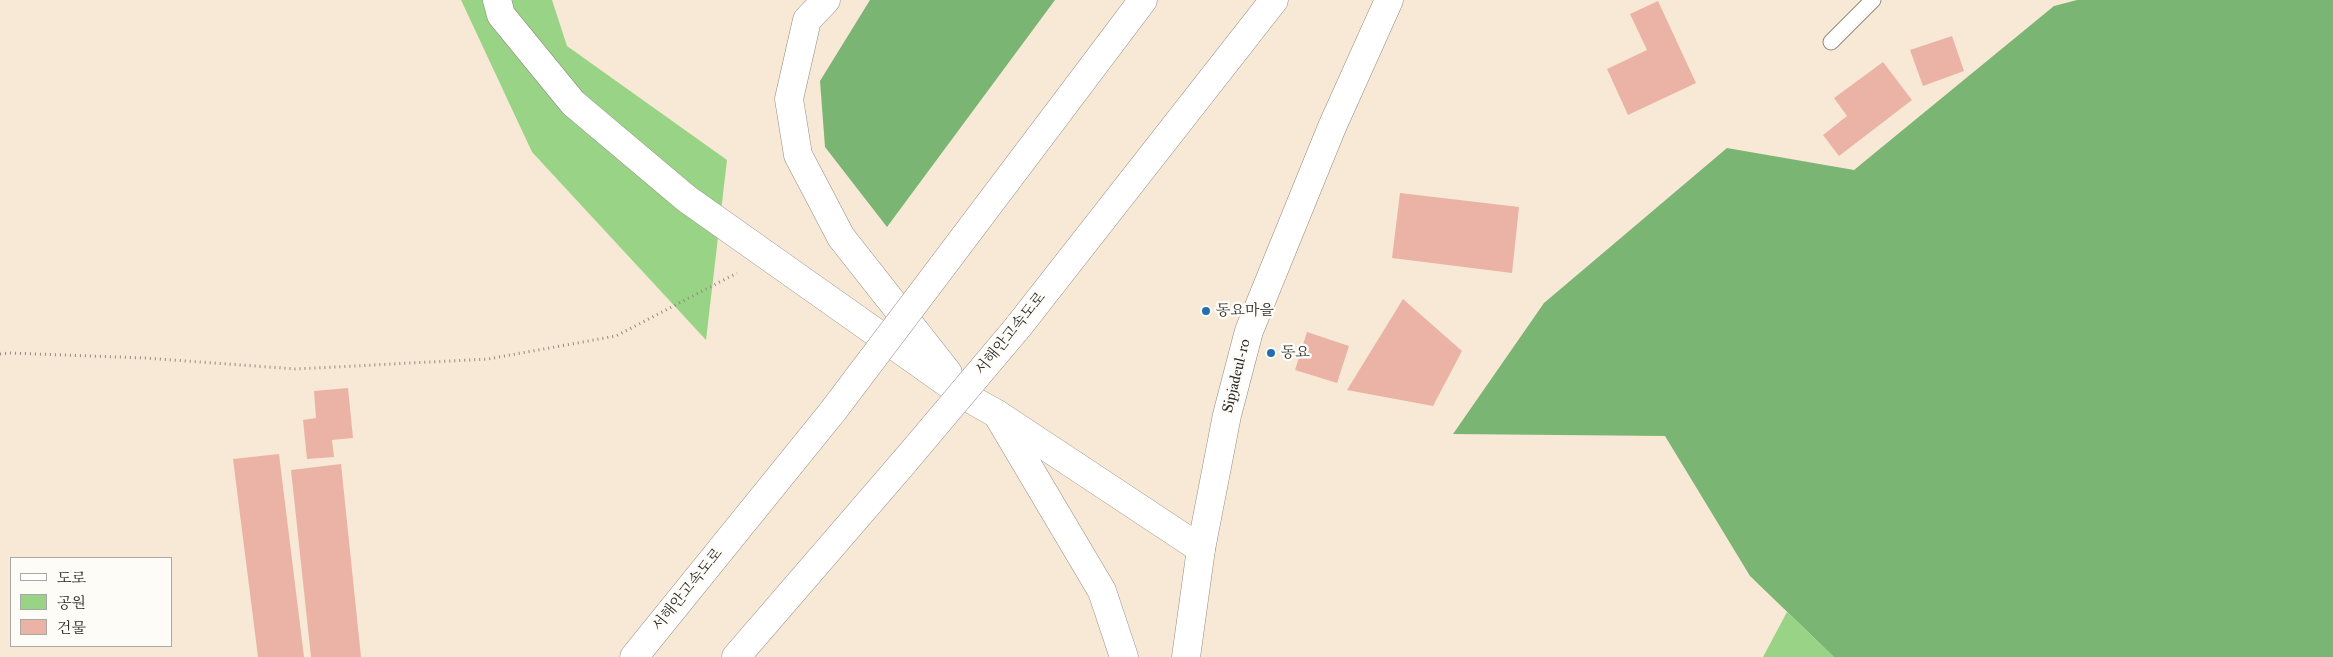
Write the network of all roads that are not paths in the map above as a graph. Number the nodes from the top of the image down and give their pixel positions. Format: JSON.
{"nodes":[{"id":1,"x":497,"y":0,"type":"edge"},
{"id":2,"x":826,"y":0,"type":"edge"},
{"id":3,"x":1143,"y":0,"type":"edge"},
{"id":4,"x":1274,"y":0,"type":"edge"},
{"id":5,"x":1389,"y":0,"type":"edge"},
{"id":6,"x":1873,"y":0,"type":"edge"},
{"id":7,"x":1830,"y":42,"type":"dead end"},
{"id":8,"x":967,"y":397,"type":"junction"},
{"id":9,"x":997,"y":414,"type":"junction"},
{"id":10,"x":1201,"y":549,"type":"junction"},
{"id":11,"x":634,"y":657,"type":"edge"},
{"id":12,"x":736,"y":657,"type":"edge"},
{"id":13,"x":1124,"y":657,"type":"edge"},
{"id":14,"x":1186,"y":657,"type":"edge"}],
"edges":[{"from":1,"to":8,"type":"main road"},
{"from":2,"to":8,"type":"main road"},
{"from":3,"to":11,"type":"main road","name":"서해안고속도로","bridge":true},
{"from":4,"to":12,"type":"main road","name":"서해안고속도로","bridge":true},
{"from":5,"to":10,"type":"main road","name":"Sipjadeul-ro"},
{"from":6,"to":7,"type":"lane"},
{"from":8,"to":9,"type":"main road"},
{"from":9,"to":10,"type":"main road"},
{"from":9,"to":13,"type":"main road"},
{"from":10,"to":14,"type":"main road","name":"Sipjadeul-ro"}]}
